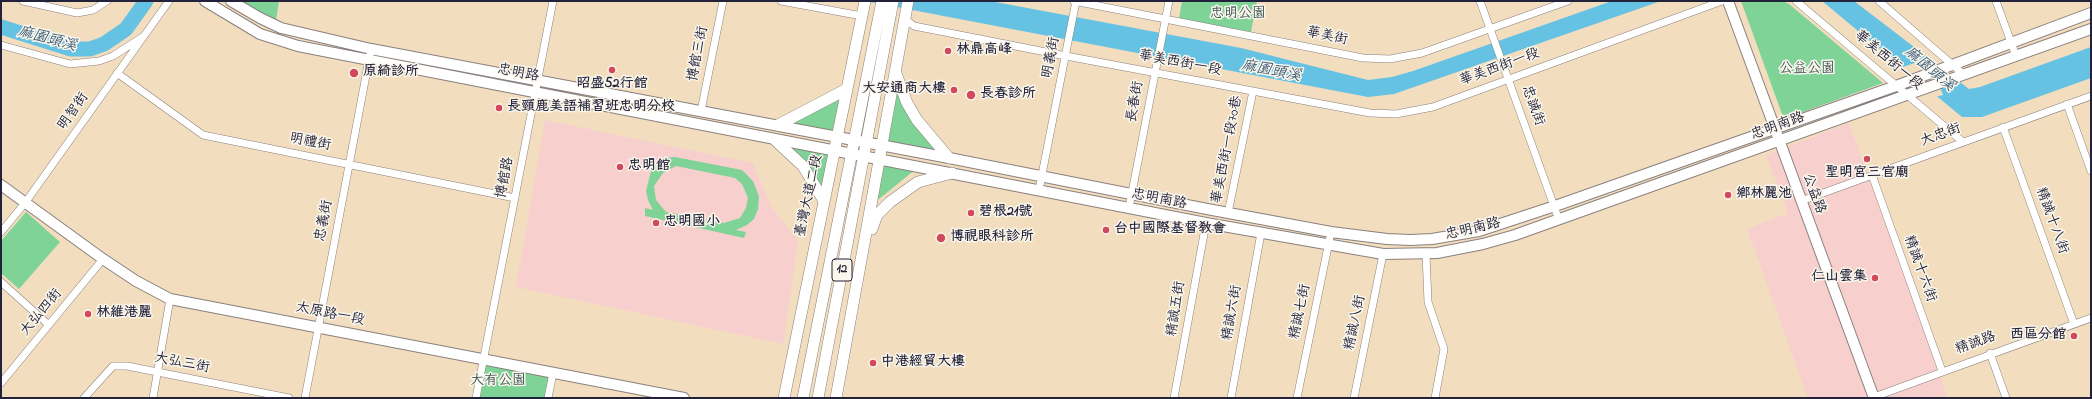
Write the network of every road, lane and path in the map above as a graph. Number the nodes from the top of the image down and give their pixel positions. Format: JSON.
{"nodes":[{"id":1,"x":23,"y":1,"type":"edge"},
{"id":2,"x":107,"y":1,"type":"edge"},
{"id":3,"x":169,"y":1,"type":"edge"},
{"id":4,"x":205,"y":1,"type":"edge"},
{"id":5,"x":231,"y":1,"type":"edge"},
{"id":6,"x":553,"y":1,"type":"edge"},
{"id":7,"x":723,"y":1,"type":"edge"},
{"id":8,"x":781,"y":1,"type":"edge"},
{"id":9,"x":865,"y":1,"type":"edge"},
{"id":10,"x":882,"y":1,"type":"edge"},
{"id":11,"x":893,"y":1,"type":"edge"},
{"id":12,"x":908,"y":1,"type":"edge"},
{"id":13,"x":1169,"y":1,"type":"edge"},
{"id":14,"x":1480,"y":1,"type":"edge"},
{"id":15,"x":1568,"y":1,"type":"edge"},
{"id":16,"x":1722,"y":1,"type":"edge"},
{"id":17,"x":1728,"y":1,"type":"edge"},
{"id":18,"x":1796,"y":1,"type":"edge"},
{"id":19,"x":1879,"y":1,"type":"edge"},
{"id":20,"x":1996,"y":1,"type":"edge"},
{"id":21,"x":1075,"y":3,"type":"edge"},
{"id":22,"x":2091,"y":13,"type":"edge"},
{"id":23,"x":862,"y":16,"type":"junction"},
{"id":24,"x":905,"y":19,"type":"junction"},
{"id":25,"x":1164,"y":22,"type":"junction"},
{"id":26,"x":2091,"y":29,"type":"edge"},
{"id":27,"x":1491,"y":31,"type":"junction"},
{"id":28,"x":144,"y":36,"type":"junction"},
{"id":29,"x":2012,"y":43,"type":"junction"},
{"id":30,"x":1,"y":45,"type":"edge"},
{"id":31,"x":370,"y":54,"type":"junction"},
{"id":32,"x":1066,"y":56,"type":"junction"},
{"id":33,"x":2016,"y":56,"type":"junction"},
{"id":34,"x":1950,"y":66,"type":"junction"},
{"id":35,"x":895,"y":70,"type":"junction"},
{"id":36,"x":1155,"y":70,"type":"junction"},
{"id":37,"x":117,"y":73,"type":"junction"},
{"id":38,"x":1507,"y":75,"type":"junction"},
{"id":39,"x":1962,"y":75,"type":"junction"},
{"id":40,"x":537,"y":80,"type":"junction"},
{"id":41,"x":1896,"y":86,"type":"junction"},
{"id":42,"x":846,"y":89,"type":"junction"},
{"id":43,"x":1253,"y":91,"type":"junction"},
{"id":44,"x":536,"y":92,"type":"junction"},
{"id":45,"x":1907,"y":95,"type":"junction"},
{"id":46,"x":2091,"y":96,"type":"edge"},
{"id":47,"x":2067,"y":104,"type":"junction"},
{"id":48,"x":701,"y":111,"type":"junction"},
{"id":49,"x":778,"y":125,"type":"junction"},
{"id":50,"x":2003,"y":127,"type":"junction"},
{"id":51,"x":1774,"y":130,"type":"junction"},
{"id":52,"x":837,"y":137,"type":"junction"},
{"id":53,"x":775,"y":140,"type":"junction"},
{"id":54,"x":854,"y":140,"type":"junction"},
{"id":55,"x":865,"y":142,"type":"junction"},
{"id":56,"x":1779,"y":142,"type":"junction"},
{"id":57,"x":1963,"y":142,"type":"junction"},
{"id":58,"x":882,"y":145,"type":"junction"},
{"id":59,"x":835,"y":151,"type":"junction"},
{"id":60,"x":857,"y":155,"type":"junction"},
{"id":61,"x":950,"y":158,"type":"junction"},
{"id":62,"x":880,"y":160,"type":"junction"},
{"id":63,"x":350,"y":164,"type":"junction"},
{"id":64,"x":2091,"y":171,"type":"edge"},
{"id":65,"x":952,"y":173,"type":"junction"},
{"id":66,"x":1872,"y":175,"type":"junction"},
{"id":67,"x":1042,"y":176,"type":"junction"},
{"id":68,"x":1,"y":185,"type":"edge"},
{"id":69,"x":1039,"y":190,"type":"junction"},
{"id":70,"x":1131,"y":194,"type":"junction"},
{"id":71,"x":515,"y":198,"type":"junction"},
{"id":72,"x":824,"y":201,"type":"junction"},
{"id":73,"x":1801,"y":201,"type":"junction"},
{"id":74,"x":25,"y":203,"type":"junction"},
{"id":75,"x":1555,"y":206,"type":"junction"},
{"id":76,"x":1129,"y":208,"type":"junction"},
{"id":77,"x":1228,"y":213,"type":"junction"},
{"id":78,"x":1559,"y":220,"type":"junction"},
{"id":79,"x":1206,"y":224,"type":"junction"},
{"id":80,"x":1,"y":232,"type":"edge"},
{"id":81,"x":1331,"y":232,"type":"junction"},
{"id":82,"x":1261,"y":233,"type":"junction"},
{"id":83,"x":1329,"y":246,"type":"junction"},
{"id":84,"x":1383,"y":254,"type":"junction"},
{"id":85,"x":1426,"y":254,"type":"junction"},
{"id":86,"x":861,"y":259,"type":"junction"},
{"id":87,"x":103,"y":260,"type":"junction"},
{"id":88,"x":1,"y":282,"type":"edge"},
{"id":89,"x":170,"y":298,"type":"junction"},
{"id":90,"x":2091,"y":318,"type":"edge"},
{"id":91,"x":2074,"y":324,"type":"junction"},
{"id":92,"x":49,"y":325,"type":"junction"},
{"id":93,"x":318,"y":327,"type":"junction"},
{"id":94,"x":1990,"y":353,"type":"junction"},
{"id":95,"x":484,"y":359,"type":"junction"},
{"id":96,"x":1942,"y":371,"type":"junction"},
{"id":97,"x":158,"y":372,"type":"junction"},
{"id":98,"x":553,"y":373,"type":"junction"},
{"id":99,"x":1,"y":383,"type":"edge"},
{"id":100,"x":84,"y":398,"type":"edge"},
{"id":101,"x":153,"y":398,"type":"edge"},
{"id":102,"x":288,"y":398,"type":"edge"},
{"id":103,"x":305,"y":398,"type":"edge"},
{"id":104,"x":476,"y":398,"type":"edge"},
{"id":105,"x":548,"y":398,"type":"edge"},
{"id":106,"x":684,"y":398,"type":"edge"},
{"id":107,"x":784,"y":398,"type":"edge"},
{"id":108,"x":803,"y":398,"type":"edge"},
{"id":109,"x":818,"y":398,"type":"edge"},
{"id":110,"x":836,"y":398,"type":"edge"},
{"id":111,"x":1174,"y":398,"type":"edge"},
{"id":112,"x":1230,"y":398,"type":"edge"},
{"id":113,"x":1297,"y":398,"type":"edge"},
{"id":114,"x":1354,"y":398,"type":"edge"},
{"id":115,"x":1434,"y":398,"type":"edge"},
{"id":116,"x":1874,"y":398,"type":"edge"},
{"id":117,"x":2006,"y":398,"type":"edge"}],
"edges":[{"from":1,"to":2,"type":"street"},
{"from":3,"to":28,"type":"street"},
{"from":4,"to":31,"type":"main road","name":"忠明路"},
{"from":5,"to":31,"type":"main road","name":"忠明路"},
{"from":6,"to":40,"type":"street","name":"博館路"},
{"from":7,"to":48,"type":"street","name":"博館三街"},
{"from":8,"to":23,"type":"street"},
{"from":9,"to":23,"type":"main road","name":"臺灣大道二段","number":"12"},
{"from":10,"to":54,"type":"main road","number":"12"},
{"from":11,"to":55,"type":"main road","number":"12"},
{"from":12,"to":24,"type":"main road","number":"12"},
{"from":13,"to":25,"type":"street","name":"長春街"},
{"from":14,"to":27,"type":"street","name":"忠誠街"},
{"from":15,"to":27,"type":"street","name":"華美街"},
{"from":16,"to":38,"type":"street","name":"華美西街一段"},
{"from":17,"to":51,"type":"main road","name":"公益路"},
{"from":18,"to":41,"type":"street","name":"華美西街一段"},
{"from":19,"to":34,"type":"street"},
{"from":20,"to":29,"type":"street"},
{"from":21,"to":25,"type":"street","name":"華美街"},
{"from":21,"to":32,"type":"street","name":"明義街"},
{"from":22,"to":29,"type":"main road","name":"忠明南路"},
{"from":23,"to":42,"type":"main road","name":"臺灣大道二段","number":"12"},
{"from":24,"to":32,"type":"street","name":"華美西街一段"},
{"from":24,"to":35,"type":"main road","number":"12"},
{"from":25,"to":27,"type":"street","name":"華美街"},
{"from":25,"to":36,"type":"street","name":"長春街"},
{"from":26,"to":33,"type":"main road","name":"忠明南路"},
{"from":27,"to":38,"type":"street","name":"忠誠街"},
{"from":28,"to":30,"type":"street"},
{"from":28,"to":37,"type":"street","name":"明智街"},
{"from":29,"to":33,"type":"street"},
{"from":29,"to":34,"type":"main road","name":"忠明南路"},
{"from":31,"to":40,"type":"main road","name":"忠明路"},
{"from":31,"to":44,"type":"main road","name":"忠明路"},
{"from":31,"to":63,"type":"street","name":"忠義街"},
{"from":32,"to":36,"type":"street","name":"華美西街一段"},
{"from":32,"to":67,"type":"street","name":"明義街"},
{"from":33,"to":39,"type":"main road","name":"忠明南路"},
{"from":34,"to":39,"type":"street"},
{"from":34,"to":41,"type":"main road","name":"忠明南路"},
{"from":35,"to":58,"type":"main road","number":"12"},
{"from":35,"to":61,"type":"main road"},
{"from":36,"to":43,"type":"street","name":"華美西街一段"},
{"from":36,"to":70,"type":"street","name":"長春街"},
{"from":37,"to":63,"type":"street","name":"明禮街"},
{"from":37,"to":74,"type":"street","name":"明智街"},
{"from":38,"to":43,"type":"street","name":"華美西街一段"},
{"from":38,"to":75,"type":"street","name":"忠誠街"},
{"from":39,"to":45,"type":"main road","name":"忠明南路"},
{"from":40,"to":44,"type":"street","name":"博館路"},
{"from":40,"to":48,"type":"main road","name":"忠明路"},
{"from":41,"to":45,"type":"street","name":"華美西街一段"},
{"from":41,"to":51,"type":"main road","name":"忠明南路"},
{"from":42,"to":49,"type":"main road"},
{"from":42,"to":52,"type":"main road","name":"臺灣大道二段","number":"12"},
{"from":43,"to":77,"type":"street","name":"華美西街一段70巷"},
{"from":44,"to":53,"type":"main road","name":"忠明路"},
{"from":44,"to":71,"type":"street","name":"博館路"},
{"from":45,"to":56,"type":"main road","name":"忠明南路"},
{"from":45,"to":57,"type":"street","name":"華美西街一段"},
{"from":46,"to":47,"type":"street","name":"大忠街"},
{"from":47,"to":50,"type":"street","name":"大忠街"},
{"from":47,"to":64,"type":"street"},
{"from":48,"to":49,"type":"main road","name":"忠明路"},
{"from":49,"to":52,"type":"main road","name":"忠明路"},
{"from":50,"to":57,"type":"street","name":"大忠街"},
{"from":50,"to":91,"type":"street","name":"精誠十八街"},
{"from":51,"to":56,"type":"main road","name":"公益路"},
{"from":51,"to":75,"type":"main road","name":"忠明南路"},
{"from":52,"to":54,"type":"main road","name":"忠明南路"},
{"from":52,"to":59,"type":"main road","name":"臺灣大道二段","number":"12"},
{"from":53,"to":59,"type":"main road","name":"忠明路"},
{"from":53,"to":72,"type":"main road"},
{"from":54,"to":55,"type":"main road","name":"忠明南路"},
{"from":54,"to":60,"type":"main road","number":"12"},
{"from":55,"to":58,"type":"main road","name":"忠明南路"},
{"from":55,"to":60,"type":"main road","number":"12"},
{"from":56,"to":73,"type":"main road","name":"公益路"},
{"from":56,"to":78,"type":"main road","name":"忠明南路"},
{"from":57,"to":66,"type":"street","name":"大忠街"},
{"from":58,"to":61,"type":"main road","name":"忠明南路"},
{"from":58,"to":62,"type":"main road","number":"12"},
{"from":59,"to":60,"type":"main road","name":"忠明南路"},
{"from":59,"to":72,"type":"main road","name":"臺灣大道二段","number":"12"},
{"from":60,"to":62,"type":"main road","name":"忠明南路"},
{"from":60,"to":108,"type":"main road","number":"12"},
{"from":60,"to":109,"type":"main road","number":"12"},
{"from":61,"to":67,"type":"main road","name":"忠明南路"},
{"from":62,"to":65,"type":"main road","name":"忠明南路"},
{"from":62,"to":86,"type":"main road","number":"12"},
{"from":63,"to":71,"type":"street","name":"明禮街"},
{"from":63,"to":93,"type":"street","name":"忠義街"},
{"from":65,"to":69,"type":"main road","name":"忠明南路"},
{"from":65,"to":86,"type":"main road"},
{"from":66,"to":73,"type":"street","name":"大忠街"},
{"from":66,"to":96,"type":"street","name":"精誠十六街"},
{"from":67,"to":69,"type":"street","name":"明義街"},
{"from":67,"to":70,"type":"main road","name":"忠明南路"},
{"from":68,"to":74,"type":"main road","name":"太原路一段"},
{"from":69,"to":76,"type":"main road","name":"忠明南路"},
{"from":70,"to":76,"type":"street","name":"長春街"},
{"from":70,"to":77,"type":"main road","name":"忠明南路"},
{"from":71,"to":95,"type":"street","name":"博館路"},
{"from":72,"to":107,"type":"main road","name":"臺灣大道二段","number":"12"},
{"from":73,"to":116,"type":"main road","name":"公益路"},
{"from":74,"to":80,"type":"street","name":"明智街"},
{"from":74,"to":87,"type":"main road","name":"太原路一段"},
{"from":75,"to":78,"type":"street","name":"忠誠街"},
{"from":75,"to":81,"type":"main road","name":"忠明南路"},
{"from":76,"to":79,"type":"main road","name":"忠明南路"},
{"from":77,"to":81,"type":"main road","name":"忠明南路"},
{"from":78,"to":85,"type":"main road","name":"忠明南路"},
{"from":79,"to":82,"type":"main road","name":"忠明南路"},
{"from":79,"to":111,"type":"street","name":"精誠五街"},
{"from":81,"to":83,"type":"street","name":"精誠七街"},
{"from":82,"to":83,"type":"main road","name":"忠明南路"},
{"from":82,"to":112,"type":"street","name":"精誠六街"},
{"from":83,"to":84,"type":"main road","name":"忠明南路"},
{"from":83,"to":113,"type":"street","name":"精誠七街"},
{"from":84,"to":85,"type":"main road","name":"忠明南路"},
{"from":84,"to":114,"type":"street","name":"精誠八街"},
{"from":85,"to":115,"type":"street"},
{"from":86,"to":110,"type":"main road","number":"12"},
{"from":87,"to":89,"type":"main road","name":"太原路一段"},
{"from":87,"to":92,"type":"street","name":"大弘四街"},
{"from":88,"to":92,"type":"street"},
{"from":89,"to":93,"type":"main road","name":"太原路一段"},
{"from":89,"to":97,"type":"street"},
{"from":90,"to":91,"type":"street","name":"精誠路"},
{"from":91,"to":94,"type":"street","name":"精誠路"},
{"from":92,"to":99,"type":"street","name":"大弘四街"},
{"from":93,"to":95,"type":"main road","name":"太原路一段"},
{"from":93,"to":103,"type":"street","name":"忠義街"},
{"from":94,"to":96,"type":"street","name":"精誠路"},
{"from":94,"to":117,"type":"street"},
{"from":95,"to":98,"type":"main road","name":"太原路一段"},
{"from":95,"to":104,"type":"street","name":"博館路"},
{"from":96,"to":116,"type":"street","name":"精誠路"},
{"from":97,"to":100,"type":"street","name":"大弘三街"},
{"from":97,"to":101,"type":"street"},
{"from":97,"to":102,"type":"street","name":"大弘三街"},
{"from":98,"to":105,"type":"street"},
{"from":98,"to":106,"type":"main road","name":"太原路一段"}]}
